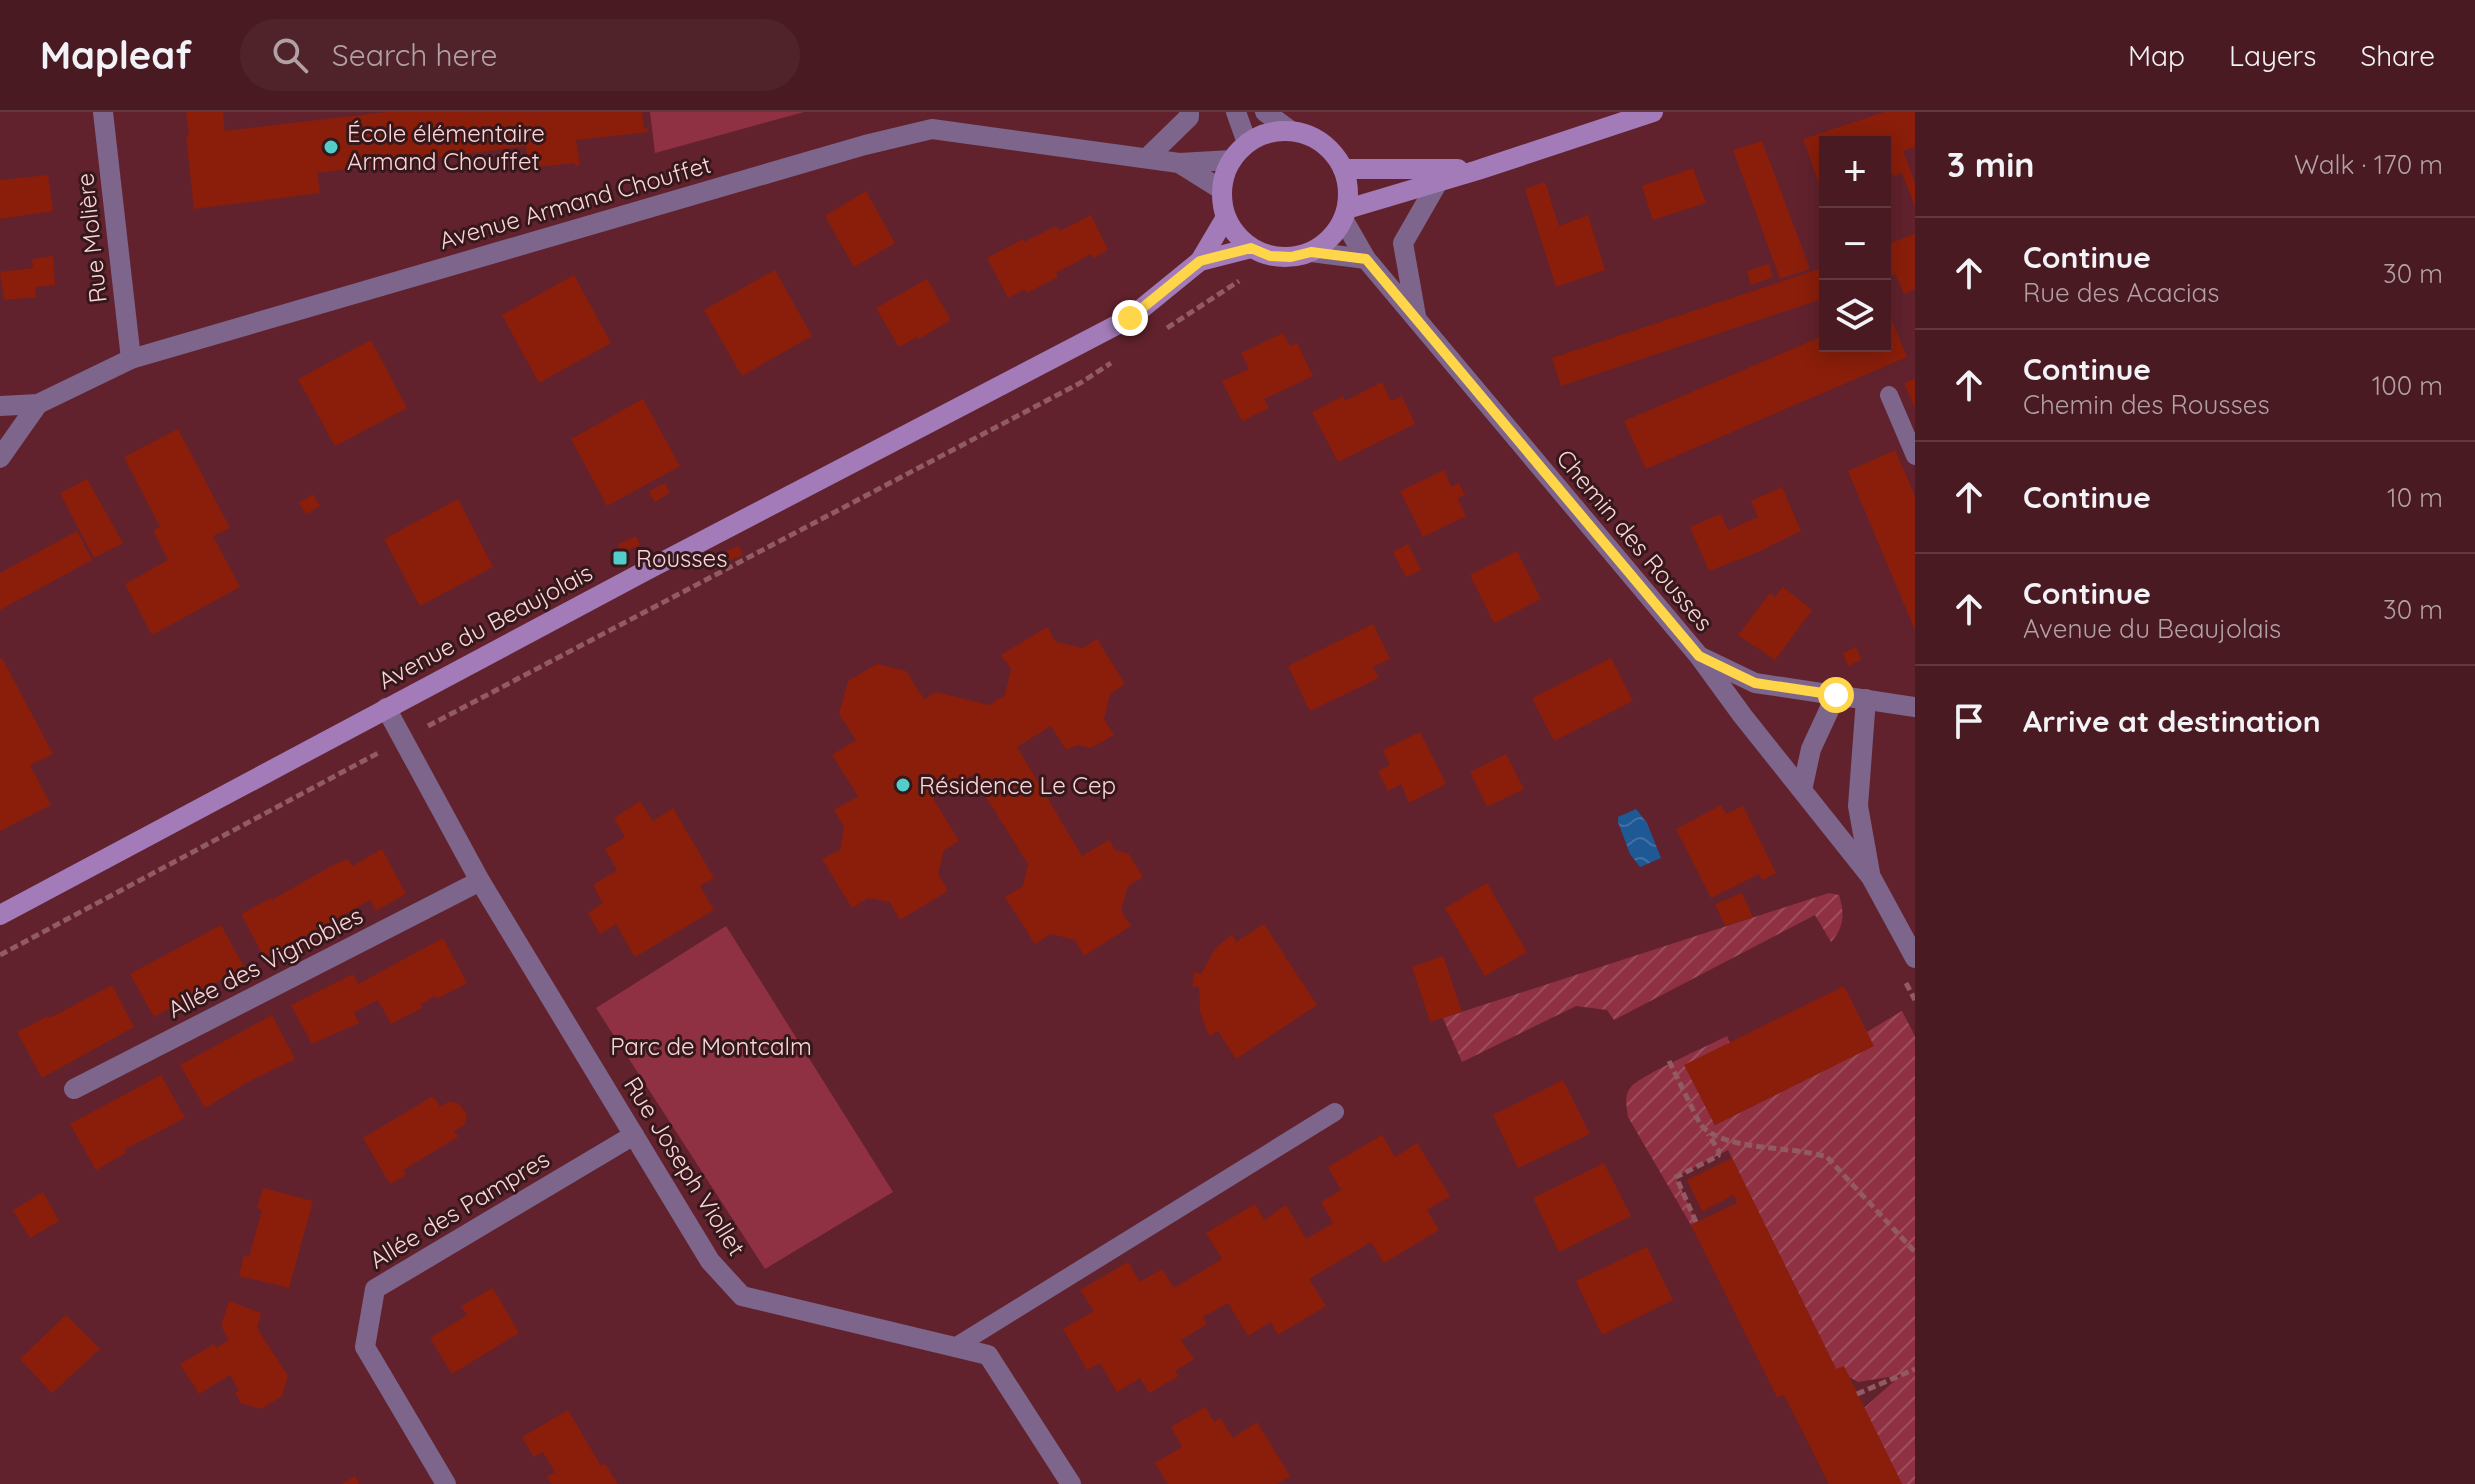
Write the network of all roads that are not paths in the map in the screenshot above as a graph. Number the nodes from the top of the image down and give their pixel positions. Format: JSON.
{"nodes":[{"id":1,"x":103,"y":112,"type":"edge"},
{"id":2,"x":1189,"y":112,"type":"edge"},
{"id":3,"x":1236,"y":112,"type":"edge"},
{"id":4,"x":1265,"y":112,"type":"edge"},
{"id":5,"x":1653,"y":112,"type":"edge"},
{"id":6,"x":1291,"y":131,"type":"junction"},
{"id":7,"x":1247,"y":143,"type":"junction"},
{"id":8,"x":1147,"y":158,"type":"junction"},
{"id":9,"x":1232,"y":160,"type":"junction"},
{"id":10,"x":1179,"y":163,"type":"junction"},
{"id":11,"x":1343,"y":169,"type":"junction"},
{"id":12,"x":1478,"y":170,"type":"junction"},
{"id":13,"x":1438,"y":182,"type":"junction"},
{"id":14,"x":1222,"y":190,"type":"junction"},
{"id":15,"x":1345,"y":214,"type":"junction"},
{"id":16,"x":1226,"y":217,"type":"junction"},
{"id":17,"x":1260,"y":252,"type":"junction"},
{"id":18,"x":1311,"y":252,"type":"junction"},
{"id":19,"x":1366,"y":259,"type":"junction"},
{"id":20,"x":1200,"y":261,"type":"junction"},
{"id":21,"x":1416,"y":320,"type":"junction"},
{"id":22,"x":131,"y":359,"type":"junction"},
{"id":23,"x":1889,"y":395,"type":"dead end"},
{"id":24,"x":38,"y":404,"type":"junction"},
{"id":25,"x":0,"y":406,"type":"edge"},
{"id":26,"x":1915,"y":456,"type":"edge"},
{"id":27,"x":0,"y":458,"type":"edge"},
{"id":28,"x":1699,"y":656,"type":"junction"},
{"id":29,"x":1836,"y":695,"type":"junction"},
{"id":30,"x":1866,"y":699,"type":"junction"},
{"id":31,"x":1915,"y":707,"type":"edge"},
{"id":32,"x":386,"y":708,"type":"junction"},
{"id":33,"x":1802,"y":790,"type":"junction"},
{"id":34,"x":1871,"y":877,"type":"junction"},
{"id":35,"x":480,"y":881,"type":"junction"},
{"id":36,"x":0,"y":915,"type":"edge"},
{"id":37,"x":1915,"y":958,"type":"edge"},
{"id":38,"x":74,"y":1089,"type":"dead end"},
{"id":39,"x":1335,"y":1112,"type":"dead end"},
{"id":40,"x":634,"y":1135,"type":"junction"},
{"id":41,"x":955,"y":1347,"type":"junction"},
{"id":42,"x":446,"y":1484,"type":"edge"},
{"id":43,"x":1071,"y":1484,"type":"edge"}],
"edges":[{"from":1,"to":22,"type":"street","name":"Rue Molière"},
{"from":2,"to":8,"type":"street"},
{"from":3,"to":7,"type":"street"},
{"from":4,"to":6,"type":"street"},
{"from":5,"to":12,"type":"main road"},
{"from":6,"to":7,"type":"main road"},
{"from":6,"to":11,"type":"main road"},
{"from":7,"to":9,"type":"main road"},
{"from":8,"to":10,"type":"street","name":"Avenue Armand Chouffet"},
{"from":8,"to":22,"type":"street","name":"Avenue Armand Chouffet"},
{"from":9,"to":10,"type":"street","name":"Avenue Armand Chouffet"},
{"from":9,"to":14,"type":"main road"},
{"from":10,"to":14,"type":"street","name":"Avenue Armand Chouffet"},
{"from":11,"to":12,"type":"main road"},
{"from":11,"to":15,"type":"main road"},
{"from":12,"to":13,"type":"main road"},
{"from":13,"to":15,"type":"main road"},
{"from":13,"to":21,"type":"street"},
{"from":14,"to":16,"type":"main road"},
{"from":15,"to":18,"type":"main road"},
{"from":15,"to":19,"type":"street","name":"Chemin des Rousses"},
{"from":16,"to":17,"type":"main road"},
{"from":16,"to":20,"type":"main road","name":"Avenue du Beaujolais"},
{"from":17,"to":18,"type":"main road"},
{"from":17,"to":20,"type":"main road","name":"Avenue du Beaujolais"},
{"from":18,"to":19,"type":"street"},
{"from":19,"to":21,"type":"street","name":"Chemin des Rousses"},
{"from":20,"to":32,"type":"main road","name":"Avenue du Beaujolais"},
{"from":21,"to":28,"type":"street","name":"Chemin des Rousses"},
{"from":22,"to":24,"type":"street","name":"Avenue Armand Chouffet"},
{"from":23,"to":26,"type":"lane"},
{"from":24,"to":25,"type":"street","name":"Avenue Armand Chouffet"},
{"from":24,"to":27,"type":"street"},
{"from":28,"to":29,"type":"street"},
{"from":28,"to":33,"type":"street","name":"Chemin des Rousses"},
{"from":29,"to":30,"type":"street"},
{"from":29,"to":33,"type":"street"},
{"from":30,"to":31,"type":"street"},
{"from":30,"to":34,"type":"street"},
{"from":32,"to":35,"type":"street","name":"Rue Joseph Viollet"},
{"from":32,"to":36,"type":"main road","name":"Avenue du Beaujolais"},
{"from":33,"to":34,"type":"street","name":"Chemin des Rousses"},
{"from":34,"to":37,"type":"street","name":"Chemin des Rousses"},
{"from":35,"to":38,"type":"street","name":"Allée des Vignobles"},
{"from":35,"to":40,"type":"street","name":"Rue Joseph Viollet"},
{"from":39,"to":41,"type":"lane"},
{"from":40,"to":41,"type":"street","name":"Rue Joseph Viollet"},
{"from":40,"to":42,"type":"street","name":"Allée des Pampres"},
{"from":41,"to":43,"type":"street","name":"Rue Joseph Viollet"}]}
